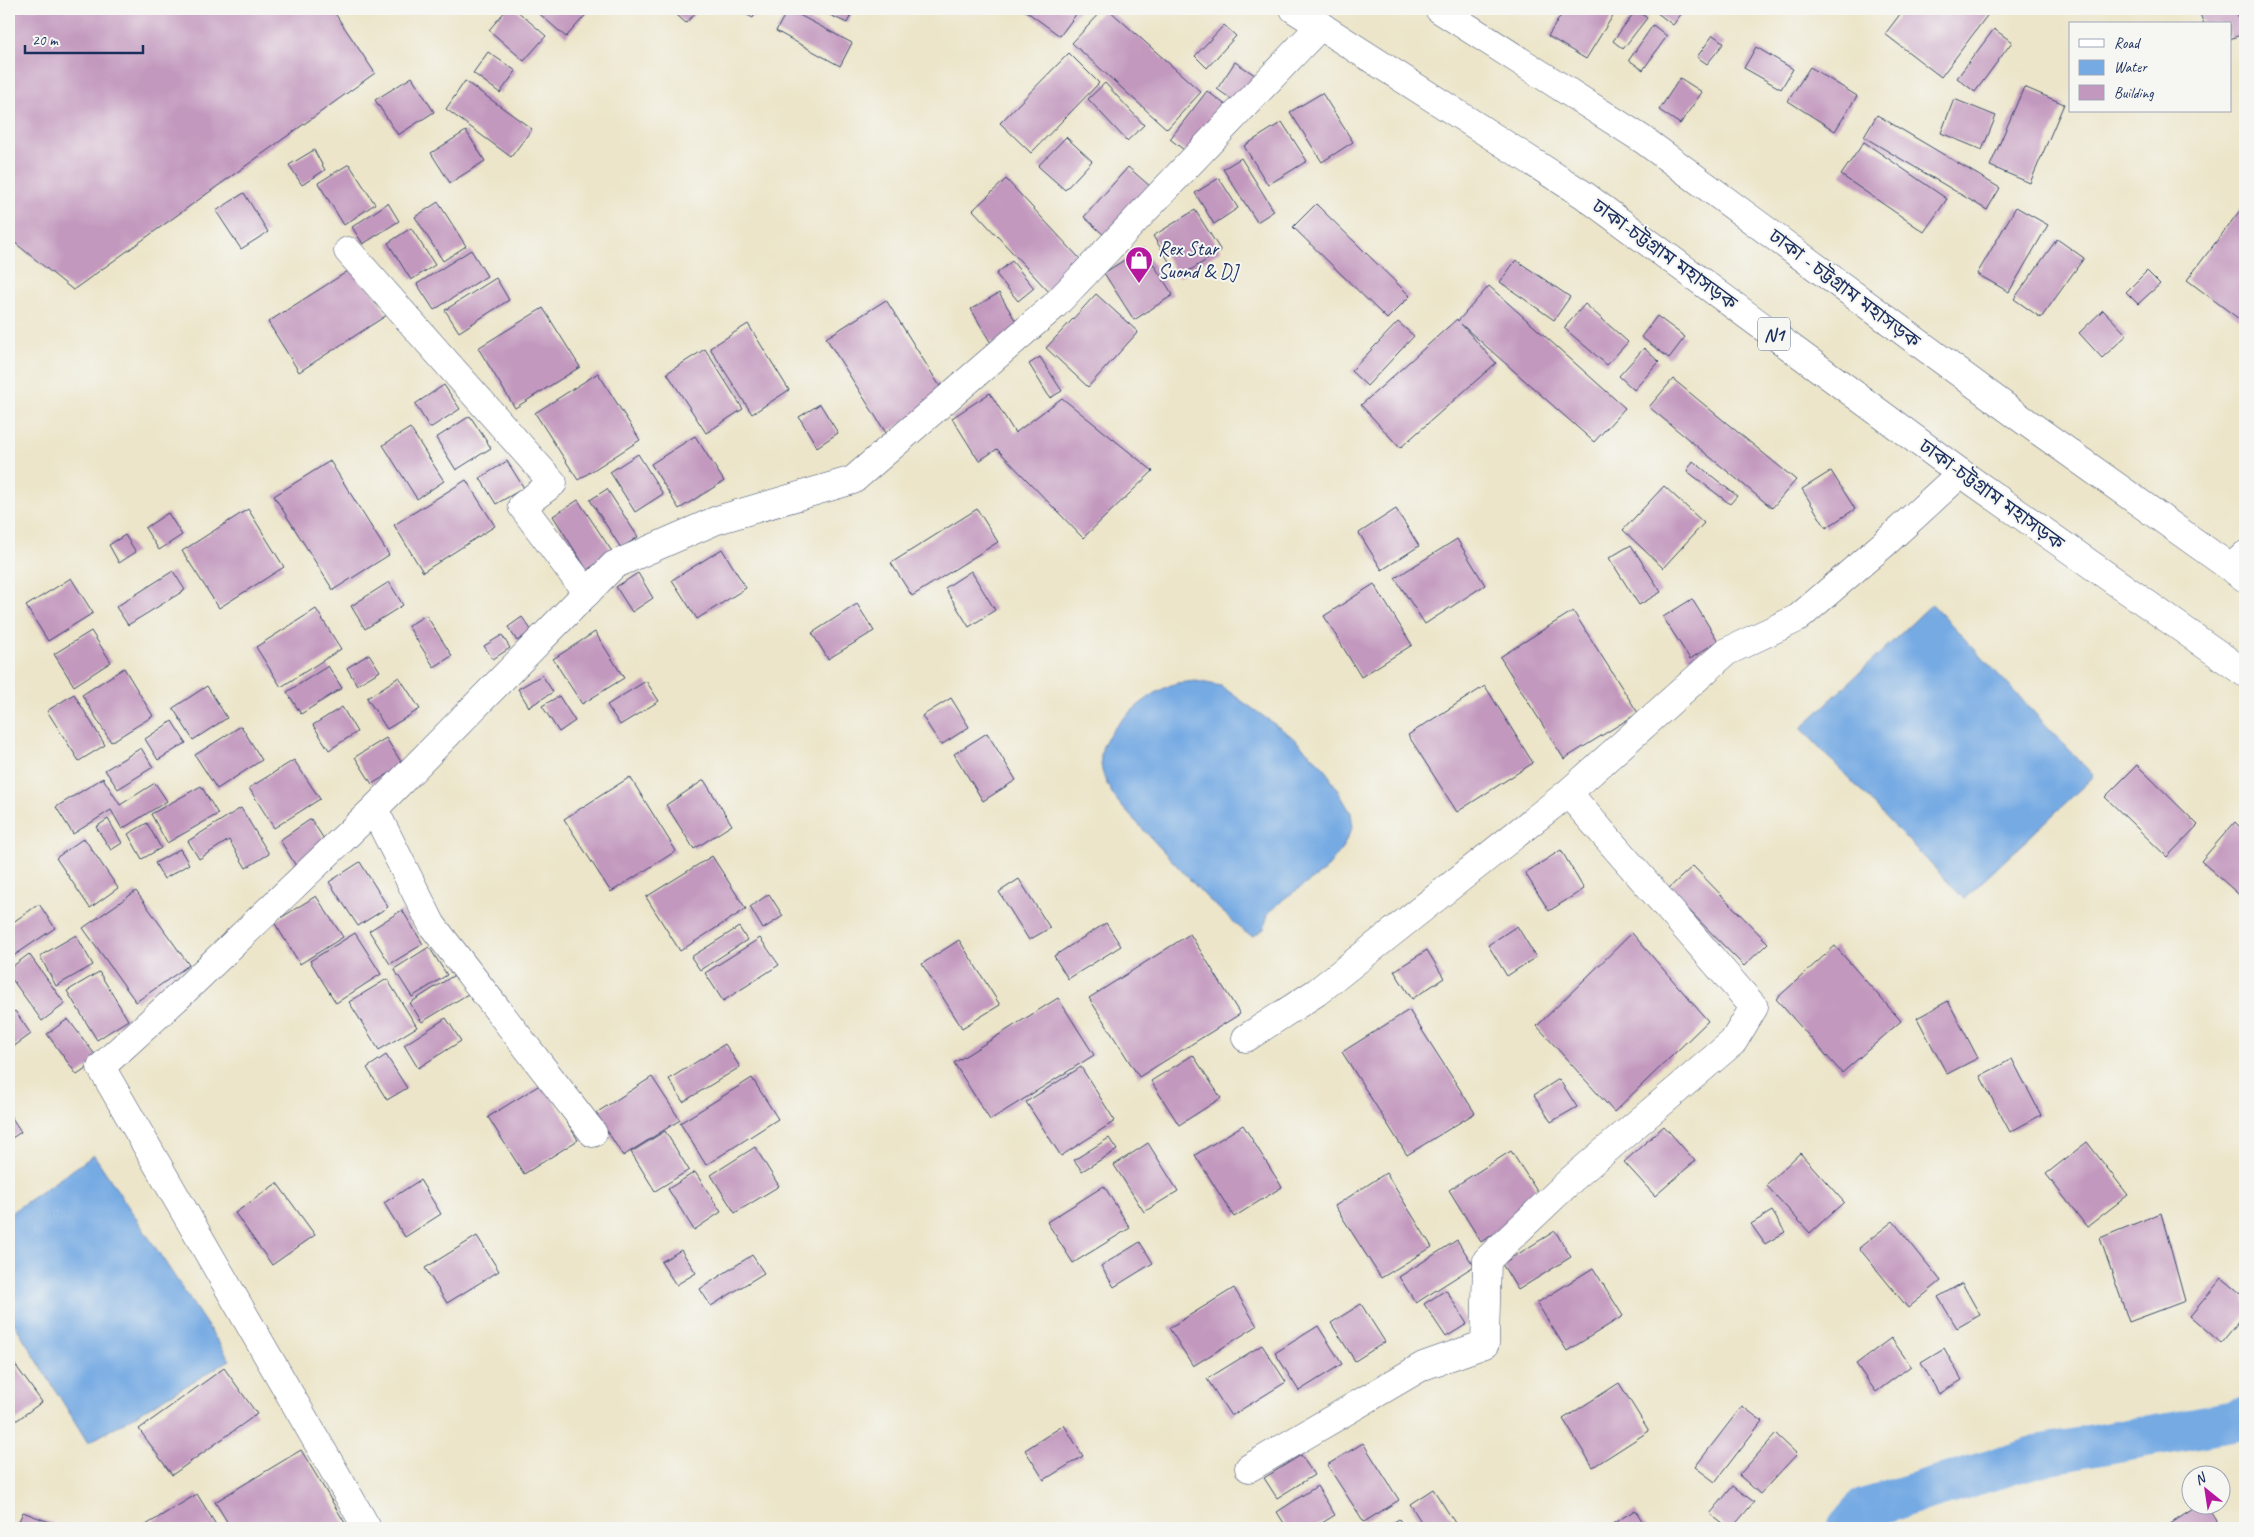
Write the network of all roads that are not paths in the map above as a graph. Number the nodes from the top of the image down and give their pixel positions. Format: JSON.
{"nodes":[{"id":1,"x":1294,"y":9,"type":"edge"},
{"id":2,"x":1439,"y":9,"type":"edge"},
{"id":3,"x":1321,"y":25,"type":"junction"},
{"id":4,"x":348,"y":251,"type":"dead end"},
{"id":5,"x":1961,"y":473,"type":"junction"},
{"id":6,"x":2241,"y":567,"type":"edge"},
{"id":7,"x":587,"y":593,"type":"junction"},
{"id":8,"x":2245,"y":673,"type":"edge"},
{"id":9,"x":1568,"y":793,"type":"junction"},
{"id":10,"x":374,"y":809,"type":"junction"},
{"id":11,"x":1246,"y":1038,"type":"dead end"},
{"id":12,"x":593,"y":1133,"type":"dead end"},
{"id":13,"x":1249,"y":1468,"type":"dead end"},
{"id":14,"x":367,"y":1528,"type":"edge"}],
"edges":[{"from":1,"to":3,"type":"main road","name":"ঢাকা-চট্টগ্রাম মহাসড়ক","number":"N1"},
{"from":2,"to":6,"type":"main road","name":"ঢাকা - চট্টগ্রাম মহাসড়ক"},
{"from":3,"to":5,"type":"main road","name":"ঢাকা-চট্টগ্রাম মহাসড়ক","number":"N1"},
{"from":3,"to":7,"type":"main road"},
{"from":4,"to":7,"type":"main road"},
{"from":5,"to":8,"type":"main road","name":"ঢাকা-চট্টগ্রাম মহাসড়ক","number":"N1"},
{"from":5,"to":9,"type":"main road"},
{"from":7,"to":10,"type":"main road"},
{"from":9,"to":11,"type":"main road"},
{"from":9,"to":13,"type":"main road"},
{"from":10,"to":12,"type":"main road"},
{"from":10,"to":14,"type":"main road"}]}
